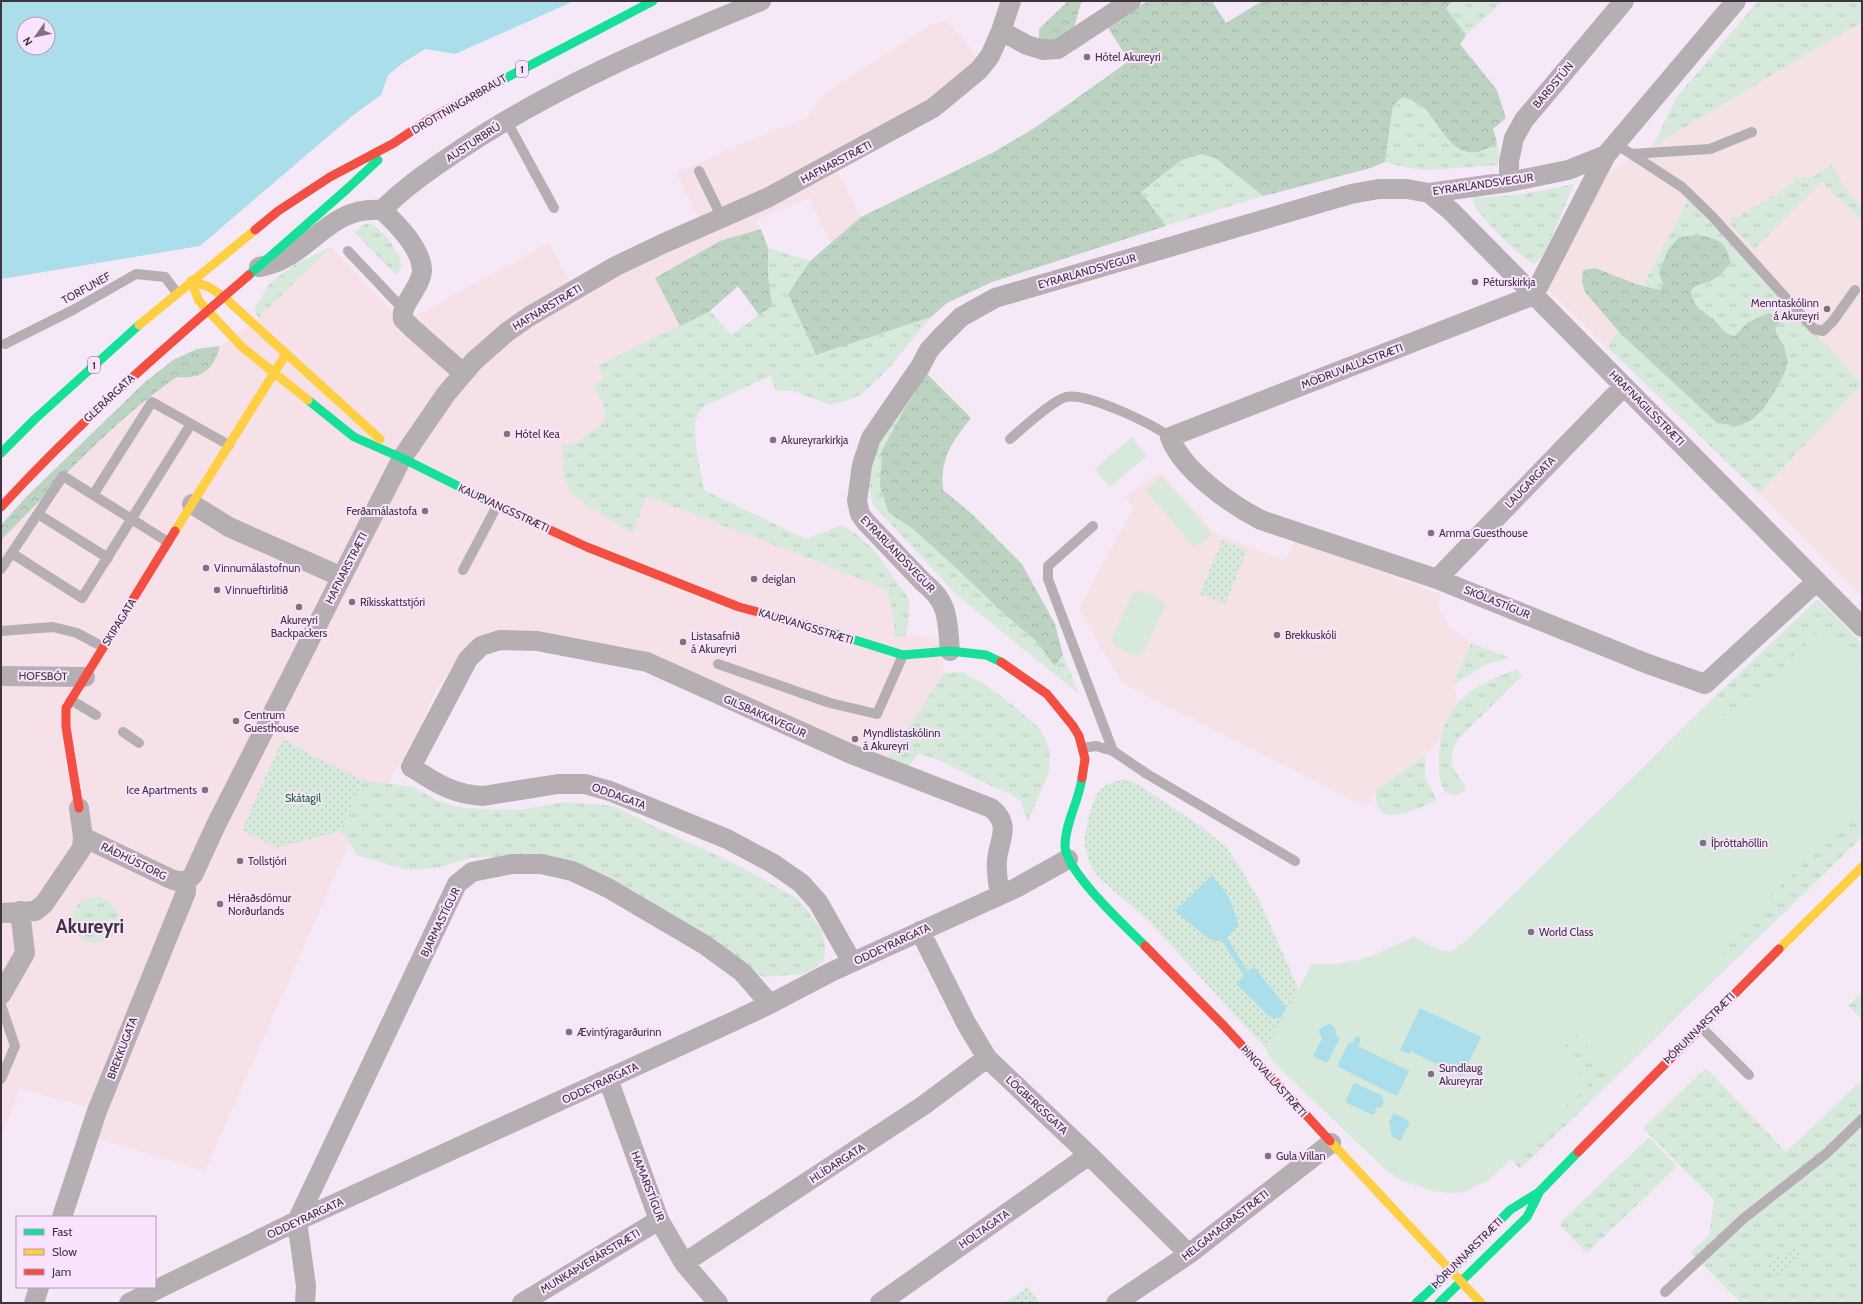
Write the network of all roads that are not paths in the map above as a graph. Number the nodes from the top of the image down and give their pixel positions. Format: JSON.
{"nodes":[{"id":1,"x":653,"y":1,"type":"edge"},
{"id":2,"x":761,"y":1,"type":"edge"},
{"id":3,"x":1011,"y":1,"type":"edge"},
{"id":4,"x":1131,"y":1,"type":"edge"},
{"id":5,"x":1624,"y":1,"type":"edge"},
{"id":6,"x":1736,"y":1,"type":"edge"},
{"id":7,"x":1001,"y":31,"type":"junction"},
{"id":8,"x":506,"y":120,"type":"junction"},
{"id":9,"x":1752,"y":132,"type":"dead end"},
{"id":10,"x":394,"y":143,"type":"junction"},
{"id":11,"x":1617,"y":151,"type":"junction"},
{"id":12,"x":384,"y":153,"type":"junction"},
{"id":13,"x":699,"y":171,"type":"dead end"},
{"id":14,"x":377,"y":176,"type":"dead end"},
{"id":15,"x":1509,"y":182,"type":"junction"},
{"id":16,"x":1429,"y":193,"type":"junction"},
{"id":17,"x":350,"y":200,"type":"dead end"},
{"id":18,"x":326,"y":207,"type":"junction"},
{"id":19,"x":554,"y":208,"type":"dead end"},
{"id":20,"x":382,"y":210,"type":"junction"},
{"id":21,"x":722,"y":218,"type":"junction"},
{"id":22,"x":348,"y":251,"type":"dead end"},
{"id":23,"x":259,"y":266,"type":"junction"},
{"id":24,"x":191,"y":281,"type":"junction"},
{"id":25,"x":1855,"y":290,"type":"dead end"},
{"id":26,"x":177,"y":292,"type":"junction"},
{"id":27,"x":1534,"y":295,"type":"junction"},
{"id":28,"x":224,"y":297,"type":"junction"},
{"id":29,"x":404,"y":309,"type":"junction"},
{"id":30,"x":208,"y":312,"type":"junction"},
{"id":31,"x":5,"y":344,"type":"dead end"},
{"id":32,"x":286,"y":354,"type":"junction"},
{"id":33,"x":274,"y":373,"type":"junction"},
{"id":34,"x":463,"y":373,"type":"junction"},
{"id":35,"x":1624,"y":386,"type":"junction"},
{"id":36,"x":191,"y":424,"type":"junction"},
{"id":37,"x":1170,"y":437,"type":"junction"},
{"id":38,"x":1010,"y":439,"type":"dead end"},
{"id":39,"x":229,"y":445,"type":"junction"},
{"id":40,"x":1,"y":453,"type":"edge"},
{"id":41,"x":402,"y":458,"type":"junction"},
{"id":42,"x":93,"y":495,"type":"junction"},
{"id":43,"x":192,"y":504,"type":"junction"},
{"id":44,"x":497,"y":506,"type":"junction"},
{"id":45,"x":1,"y":507,"type":"edge"},
{"id":46,"x":38,"y":514,"type":"junction"},
{"id":47,"x":132,"y":519,"type":"junction"},
{"id":48,"x":1093,"y":526,"type":"dead end"},
{"id":49,"x":168,"y":542,"type":"junction"},
{"id":50,"x":12,"y":554,"type":"junction"},
{"id":51,"x":108,"y":558,"type":"junction"},
{"id":52,"x":1,"y":569,"type":"edge"},
{"id":53,"x":463,"y":570,"type":"dead end"},
{"id":54,"x":342,"y":577,"type":"junction"},
{"id":55,"x":1437,"y":579,"type":"junction"},
{"id":56,"x":1817,"y":581,"type":"junction"},
{"id":57,"x":1862,"y":627,"type":"edge"},
{"id":58,"x":1,"y":631,"type":"edge"},
{"id":59,"x":103,"y":647,"type":"junction"},
{"id":60,"x":950,"y":651,"type":"junction"},
{"id":61,"x":903,"y":655,"type":"junction"},
{"id":62,"x":718,"y":664,"type":"dead end"},
{"id":63,"x":1,"y":676,"type":"edge"},
{"id":64,"x":458,"y":676,"type":"joint"},
{"id":65,"x":85,"y":677,"type":"junction"},
{"id":66,"x":71,"y":700,"type":"junction"},
{"id":67,"x":96,"y":716,"type":"dead end"},
{"id":68,"x":123,"y":732,"type":"dead end"},
{"id":69,"x":139,"y":743,"type":"dead end"},
{"id":70,"x":1083,"y":748,"type":"junction"},
{"id":71,"x":1113,"y":751,"type":"junction"},
{"id":72,"x":79,"y":808,"type":"joint"},
{"id":73,"x":83,"y":837,"type":"junction"},
{"id":74,"x":1068,"y":858,"type":"junction"},
{"id":75,"x":1295,"y":861,"type":"dead end"},
{"id":76,"x":1862,"y":867,"type":"edge"},
{"id":77,"x":186,"y":882,"type":"junction"},
{"id":78,"x":1000,"y":895,"type":"junction"},
{"id":79,"x":20,"y":911,"type":"junction"},
{"id":80,"x":1,"y":912,"type":"edge"},
{"id":81,"x":920,"y":931,"type":"junction"},
{"id":82,"x":852,"y":962,"type":"junction"},
{"id":83,"x":1,"y":995,"type":"edge"},
{"id":84,"x":770,"y":1004,"type":"junction"},
{"id":85,"x":1,"y":1005,"type":"edge"},
{"id":86,"x":1701,"y":1027,"type":"junction"},
{"id":87,"x":987,"y":1058,"type":"junction"},
{"id":88,"x":1749,"y":1075,"type":"dead end"},
{"id":89,"x":1,"y":1079,"type":"edge"},
{"id":90,"x":608,"y":1079,"type":"junction"},
{"id":91,"x":1862,"y":1119,"type":"edge"},
{"id":92,"x":1331,"y":1143,"type":"junction"},
{"id":93,"x":1089,"y":1155,"type":"junction"},
{"id":94,"x":1539,"y":1192,"type":"junction"},
{"id":95,"x":62,"y":1216,"type":"edge"},
{"id":96,"x":659,"y":1220,"type":"junction"},
{"id":97,"x":297,"y":1221,"type":"junction"},
{"id":98,"x":1189,"y":1254,"type":"junction"},
{"id":99,"x":684,"y":1263,"type":"junction"},
{"id":100,"x":1451,"y":1271,"type":"junction"},
{"id":101,"x":1462,"y":1282,"type":"junction"},
{"id":102,"x":39,"y":1288,"type":"edge"},
{"id":103,"x":1665,"y":1292,"type":"dead end"},
{"id":104,"x":34,"y":1303,"type":"edge"},
{"id":105,"x":129,"y":1303,"type":"edge"},
{"id":106,"x":305,"y":1303,"type":"edge"},
{"id":107,"x":522,"y":1303,"type":"edge"},
{"id":108,"x":718,"y":1303,"type":"edge"},
{"id":109,"x":880,"y":1303,"type":"edge"},
{"id":110,"x":1116,"y":1303,"type":"edge"},
{"id":111,"x":1416,"y":1303,"type":"edge"},
{"id":112,"x":1439,"y":1303,"type":"edge"},
{"id":113,"x":1481,"y":1303,"type":"edge"}],
"edges":[{"from":1,"to":10,"type":"main road","name":"DROTTNINGARBRAUT","number":"1"},
{"from":2,"to":8,"type":"street","name":"AUSTURBRÚ"},
{"from":3,"to":7,"type":"street"},
{"from":4,"to":7,"type":"street"},
{"from":5,"to":15,"type":"street","name":"BARÐSTÚN"},
{"from":6,"to":11,"type":"street","name":"EYRARLANDSVEGUR"},
{"from":7,"to":21,"type":"street","name":"HAFNARSTRÆTI"},
{"from":8,"to":19,"type":"lane"},
{"from":8,"to":20,"type":"street","name":"AUSTURBRÚ"},
{"from":9,"to":11,"type":"lane"},
{"from":10,"to":12,"type":"main road","name":"DROTTNINGARBRAUT","number":"1"},
{"from":10,"to":24,"type":"main road","name":"DROTTNINGARBRAUT","number":"1"},
{"from":11,"to":15,"type":"street","name":"EYRARLANDSVEGUR"},
{"from":11,"to":25,"type":"lane"},
{"from":11,"to":27,"type":"street","name":"EYRARLANDSVEGUR"},
{"from":12,"to":14,"type":"lane"},
{"from":12,"to":18,"type":"main road","name":"DROTTNINGARBRAUT","number":"1"},
{"from":13,"to":21,"type":"lane"},
{"from":15,"to":16,"type":"street","name":"EYRARLANDSVEGUR"},
{"from":16,"to":27,"type":"street","name":"HRAFNAGILSSTRÆTI"},
{"from":16,"to":60,"type":"street","name":"EYRARLANDSVEGUR"},
{"from":17,"to":18,"type":"lane"},
{"from":18,"to":23,"type":"main road","name":"DROTTNINGARBRAUT","number":"1"},
{"from":20,"to":23,"type":"street","name":"DROTTNINGARBRAUT"},
{"from":20,"to":29,"type":"street"},
{"from":21,"to":34,"type":"street","name":"HAFNARSTRÆTI"},
{"from":22,"to":29,"type":"lane"},
{"from":23,"to":28,"type":"main road","name":"DROTTNINGARBRAUT","number":"1"},
{"from":24,"to":26,"type":"main road","number":"1"},
{"from":24,"to":28,"type":"main road","name":"KAUPVANGSSTRÆTI"},
{"from":24,"to":30,"type":"main road","name":"KAUPVANGSSTRÆTI"},
{"from":26,"to":31,"type":"lane","name":"TORFUNEF"},
{"from":26,"to":40,"type":"main road","number":"1"},
{"from":27,"to":35,"type":"street","name":"HRAFNAGILSSTRÆTI"},
{"from":27,"to":37,"type":"street","name":"MÖÐRUVALLASTRÆTI"},
{"from":28,"to":30,"type":"main road","name":"GLERÁRGATA","number":"1"},
{"from":28,"to":32,"type":"main road","name":"KAUPVANGSSTRÆTI"},
{"from":29,"to":34,"type":"street"},
{"from":30,"to":33,"type":"main road","name":"KAUPVANGSSTRÆTI"},
{"from":30,"to":45,"type":"main road","name":"GLERÁRGATA","number":"1"},
{"from":32,"to":33,"type":"main road","name":"SKIPAGATA"},
{"from":32,"to":41,"type":"main road","name":"KAUPVANGSSTRÆTI"},
{"from":33,"to":39,"type":"main road","name":"SKIPAGATA"},
{"from":33,"to":41,"type":"main road","name":"KAUPVANGSSTRÆTI"},
{"from":34,"to":41,"type":"street","name":"HAFNARSTRÆTI"},
{"from":35,"to":55,"type":"street","name":"LAUGARGATA"},
{"from":35,"to":56,"type":"street","name":"HRAFNAGILSSTRÆTI"},
{"from":36,"to":39,"type":"lane"},
{"from":36,"to":42,"type":"lane"},
{"from":36,"to":47,"type":"lane"},
{"from":37,"to":38,"type":"lane"},
{"from":37,"to":55,"type":"street","name":"SKÓLASTÍGUR"},
{"from":39,"to":43,"type":"main road","name":"SKIPAGATA"},
{"from":41,"to":44,"type":"main road","name":"KAUPVANGSSTRÆTI"},
{"from":41,"to":54,"type":"street","name":"HAFNARSTRÆTI"},
{"from":42,"to":46,"type":"lane"},
{"from":42,"to":47,"type":"lane"},
{"from":43,"to":49,"type":"main road","name":"SKIPAGATA"},
{"from":43,"to":54,"type":"street"},
{"from":44,"to":53,"type":"lane"},
{"from":44,"to":61,"type":"main road","name":"KAUPVANGSSTRÆTI"},
{"from":46,"to":50,"type":"lane"},
{"from":46,"to":51,"type":"lane"},
{"from":47,"to":49,"type":"lane"},
{"from":47,"to":51,"type":"lane"},
{"from":48,"to":71,"type":"lane"},
{"from":49,"to":59,"type":"main road","name":"SKIPAGATA"},
{"from":50,"to":51,"type":"lane"},
{"from":50,"to":52,"type":"lane"},
{"from":54,"to":77,"type":"street","name":"HAFNARSTRÆTI"},
{"from":55,"to":56,"type":"street","name":"SKÓLASTÍGUR"},
{"from":56,"to":57,"type":"street","name":"HRAFNAGILSSTRÆTI"},
{"from":58,"to":59,"type":"lane"},
{"from":59,"to":65,"type":"main road","name":"SKIPAGATA"},
{"from":60,"to":61,"type":"main road","name":"KAUPVANGSSTRÆTI"},
{"from":60,"to":70,"type":"main road","name":"KAUPVANGSSTRÆTI"},
{"from":61,"to":62,"type":"lane"},
{"from":63,"to":65,"type":"street","name":"HOFSBÓT"},
{"from":64,"to":78,"type":"street","name":"GILSBAKKAVEGUR"},
{"from":64,"to":82,"type":"street","name":"ODDAGATA"},
{"from":65,"to":66,"type":"main road","name":"SKIPAGATA"},
{"from":66,"to":67,"type":"lane"},
{"from":66,"to":72,"type":"main road","name":"SKIPAGATA"},
{"from":68,"to":69,"type":"lane"},
{"from":70,"to":71,"type":"lane"},
{"from":70,"to":74,"type":"main road","name":"KAUPVANGSSTRÆTI"},
{"from":71,"to":75,"type":"lane"},
{"from":72,"to":73,"type":"street","name":"SKIPAGATA"},
{"from":73,"to":77,"type":"street","name":"RÁÐHÚSTORG"},
{"from":73,"to":79,"type":"street","name":"SKIPAGATA"},
{"from":74,"to":78,"type":"street","name":"ODDEYRARGATA"},
{"from":74,"to":92,"type":"main road","name":"ÞINGVALLASTRÆTI"},
{"from":76,"to":86,"type":"main road","name":"ÞÓRUNNARSTRÆTI"},
{"from":77,"to":95,"type":"street","name":"BREKKUGATA"},
{"from":78,"to":81,"type":"street","name":"ODDEYRARGATA"},
{"from":79,"to":80,"type":"street"},
{"from":79,"to":83,"type":"street"},
{"from":81,"to":82,"type":"street","name":"ODDEYRARGATA"},
{"from":81,"to":87,"type":"street","name":"LÖGBERGSGATA"},
{"from":82,"to":84,"type":"street","name":"ODDEYRARGATA"},
{"from":84,"to":90,"type":"street","name":"ODDEYRARGATA"},
{"from":84,"to":97,"type":"street","name":"BJARMASTÍGUR"},
{"from":85,"to":89,"type":"lane"},
{"from":86,"to":88,"type":"lane"},
{"from":86,"to":94,"type":"main road","name":"ÞÓRUNNARSTRÆTI"},
{"from":87,"to":93,"type":"street","name":"LÖGBERGSGATA"},
{"from":87,"to":99,"type":"street","name":"HLÍÐARGATA"},
{"from":90,"to":96,"type":"street","name":"HAMARSTÍGUR"},
{"from":90,"to":97,"type":"street","name":"ODDEYRARGATA"},
{"from":91,"to":103,"type":"lane"},
{"from":92,"to":98,"type":"street","name":"HELGAMAGRASTRÆTI"},
{"from":92,"to":100,"type":"main road","name":"ÞINGVALLASTRÆTI"},
{"from":93,"to":98,"type":"street","name":"LÖGBERGSGATA"},
{"from":93,"to":109,"type":"street","name":"HOLTAGATA"},
{"from":94,"to":100,"type":"main road","name":"ÞÓRUNNARSTRÆTI"},
{"from":94,"to":101,"type":"main road","name":"ÞÓRUNNARSTRÆTI"},
{"from":96,"to":99,"type":"street","name":"HAMARSTÍGUR"},
{"from":96,"to":107,"type":"street","name":"MUNKAÞVERÁRSTRÆTI"},
{"from":97,"to":105,"type":"street","name":"ODDEYRARGATA"},
{"from":97,"to":106,"type":"street"},
{"from":98,"to":110,"type":"street","name":"HELGAMAGRASTRÆTI"},
{"from":99,"to":108,"type":"street","name":"HAMARSTÍGUR"},
{"from":100,"to":101,"type":"main road","name":"ÞINGVALLASTRÆTI"},
{"from":100,"to":111,"type":"main road","name":"ÞÓRUNNARSTRÆTI"},
{"from":101,"to":112,"type":"main road","name":"ÞÓRUNNARSTRÆTI"},
{"from":101,"to":113,"type":"main road","name":"ÞINGVALLASTRÆTI"},
{"from":102,"to":104,"type":"street"}]}
